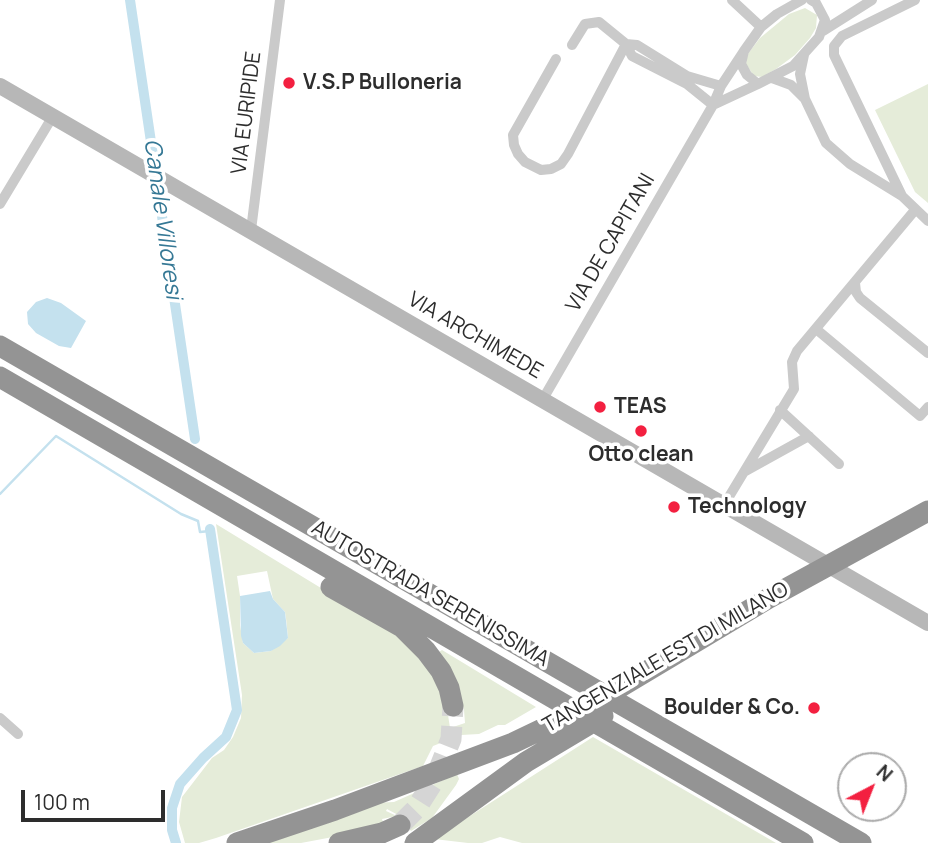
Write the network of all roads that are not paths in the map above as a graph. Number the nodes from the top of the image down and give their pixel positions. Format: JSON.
{"nodes":[{"id":1,"x":280,"y":0,"type":"edge"},
{"id":2,"x":732,"y":0,"type":"edge"},
{"id":3,"x":802,"y":0,"type":"edge"},
{"id":4,"x":811,"y":0,"type":"edge"},
{"id":5,"x":872,"y":0,"type":"edge"},
{"id":6,"x":915,"y":0,"type":"edge"},
{"id":7,"x":761,"y":27,"type":"junction"},
{"id":8,"x":823,"y":30,"type":"junction"},
{"id":9,"x":626,"y":44,"type":"junction"},
{"id":10,"x":572,"y":45,"type":"dead end"},
{"id":11,"x":744,"y":51,"type":"junction"},
{"id":12,"x":804,"y":55,"type":"junction"},
{"id":13,"x":556,"y":59,"type":"dead end"},
{"id":14,"x":772,"y":78,"type":"junction"},
{"id":15,"x":758,"y":84,"type":"junction"},
{"id":16,"x":0,"y":86,"type":"edge"},
{"id":17,"x":721,"y":86,"type":"junction"},
{"id":18,"x":805,"y":99,"type":"junction"},
{"id":19,"x":713,"y":105,"type":"junction"},
{"id":20,"x":53,"y":116,"type":"junction"},
{"id":21,"x":902,"y":195,"type":"junction"},
{"id":22,"x":0,"y":204,"type":"edge"},
{"id":23,"x":915,"y":210,"type":"junction"},
{"id":24,"x":928,"y":221,"type":"edge"},
{"id":25,"x":251,"y":230,"type":"junction"},
{"id":26,"x":855,"y":283,"type":"junction"},
{"id":27,"x":816,"y":329,"type":"junction"},
{"id":28,"x":0,"y":346,"type":"edge"},
{"id":29,"x":928,"y":353,"type":"edge"},
{"id":30,"x":0,"y":377,"type":"edge"},
{"id":31,"x":542,"y":399,"type":"junction"},
{"id":32,"x":928,"y":407,"type":"edge"},
{"id":33,"x":780,"y":410,"type":"junction"},
{"id":34,"x":809,"y":436,"type":"junction"},
{"id":35,"x":839,"y":464,"type":"dead end"},
{"id":36,"x":744,"y":472,"type":"junction"},
{"id":37,"x":724,"y":505,"type":"junction"},
{"id":38,"x":928,"y":511,"type":"edge"},
{"id":39,"x":928,"y":526,"type":"edge"},
{"id":40,"x":290,"y":546,"type":"junction"},
{"id":41,"x":867,"y":551,"type":"junction"},
{"id":42,"x":928,"y":623,"type":"edge"},
{"id":43,"x":453,"y":706,"type":"tunnel mouth"},
{"id":44,"x":0,"y":719,"type":"edge"},
{"id":45,"x":18,"y":734,"type":"dead end"},
{"id":46,"x":400,"y":825,"type":"tunnel mouth"},
{"id":47,"x":237,"y":843,"type":"edge"},
{"id":48,"x":339,"y":843,"type":"edge"},
{"id":49,"x":415,"y":843,"type":"edge"},
{"id":50,"x":803,"y":843,"type":"edge"},
{"id":51,"x":861,"y":843,"type":"edge"}],
"edges":[{"from":1,"to":25,"type":"street","name":"VIA EURIPIDE"},
{"from":2,"to":7,"type":"street"},
{"from":3,"to":7,"type":"street","name":"VIA DE CAPITANI"},
{"from":4,"to":8,"type":"street"},
{"from":5,"to":8,"type":"street"},
{"from":6,"to":21,"type":"street"},
{"from":7,"to":11,"type":"street","name":"VIA DE CAPITANI"},
{"from":8,"to":12,"type":"street"},
{"from":9,"to":10,"type":"street"},
{"from":9,"to":13,"type":"street"},
{"from":9,"to":17,"type":"street"},
{"from":9,"to":19,"type":"street"},
{"from":11,"to":15,"type":"street"},
{"from":11,"to":17,"type":"street","name":"VIA DE CAPITANI"},
{"from":12,"to":14,"type":"street"},
{"from":12,"to":18,"type":"street"},
{"from":14,"to":15,"type":"street"},
{"from":14,"to":18,"type":"street"},
{"from":15,"to":19,"type":"street"},
{"from":16,"to":20,"type":"street","name":"VIA ARCHIMEDE"},
{"from":17,"to":19,"type":"street","name":"VIA DE CAPITANI"},
{"from":18,"to":21,"type":"street"},
{"from":19,"to":31,"type":"street","name":"VIA DE CAPITANI"},
{"from":20,"to":22,"type":"street"},
{"from":20,"to":25,"type":"street","name":"VIA ARCHIMEDE"},
{"from":21,"to":23,"type":"street"},
{"from":23,"to":24,"type":"street"},
{"from":23,"to":26,"type":"street"},
{"from":25,"to":31,"type":"street","name":"VIA ARCHIMEDE"},
{"from":26,"to":27,"type":"street"},
{"from":26,"to":29,"type":"street"},
{"from":27,"to":32,"type":"street"},
{"from":27,"to":33,"type":"street"},
{"from":28,"to":51,"type":"highway","name":"AUTOSTRADA SERENISSIMA"},
{"from":30,"to":40,"type":"highway","name":"AUTOSTRADA SERENISSIMA"},
{"from":31,"to":37,"type":"street","name":"VIA ARCHIMEDE"},
{"from":33,"to":34,"type":"street"},
{"from":33,"to":36,"type":"street"},
{"from":34,"to":35,"type":"street"},
{"from":34,"to":36,"type":"street"},
{"from":36,"to":37,"type":"street"},
{"from":37,"to":42,"type":"street","name":"VIA ARCHIMEDE"},
{"from":38,"to":41,"type":"highway","name":"TANGENZIALE EST DI MILANO"},
{"from":39,"to":41,"type":"highway","name":"TANGENZIALE EST DI MILANO"},
{"from":40,"to":43,"type":"highway"},
{"from":40,"to":50,"type":"highway","name":"AUTOSTRADA SERENISSIMA"},
{"from":41,"to":47,"type":"highway","name":"TANGENZIALE EST DI MILANO"},
{"from":41,"to":49,"type":"highway","name":"TANGENZIALE EST DI MILANO"},
{"from":44,"to":45,"type":"street"},
{"from":46,"to":48,"type":"highway"}]}
